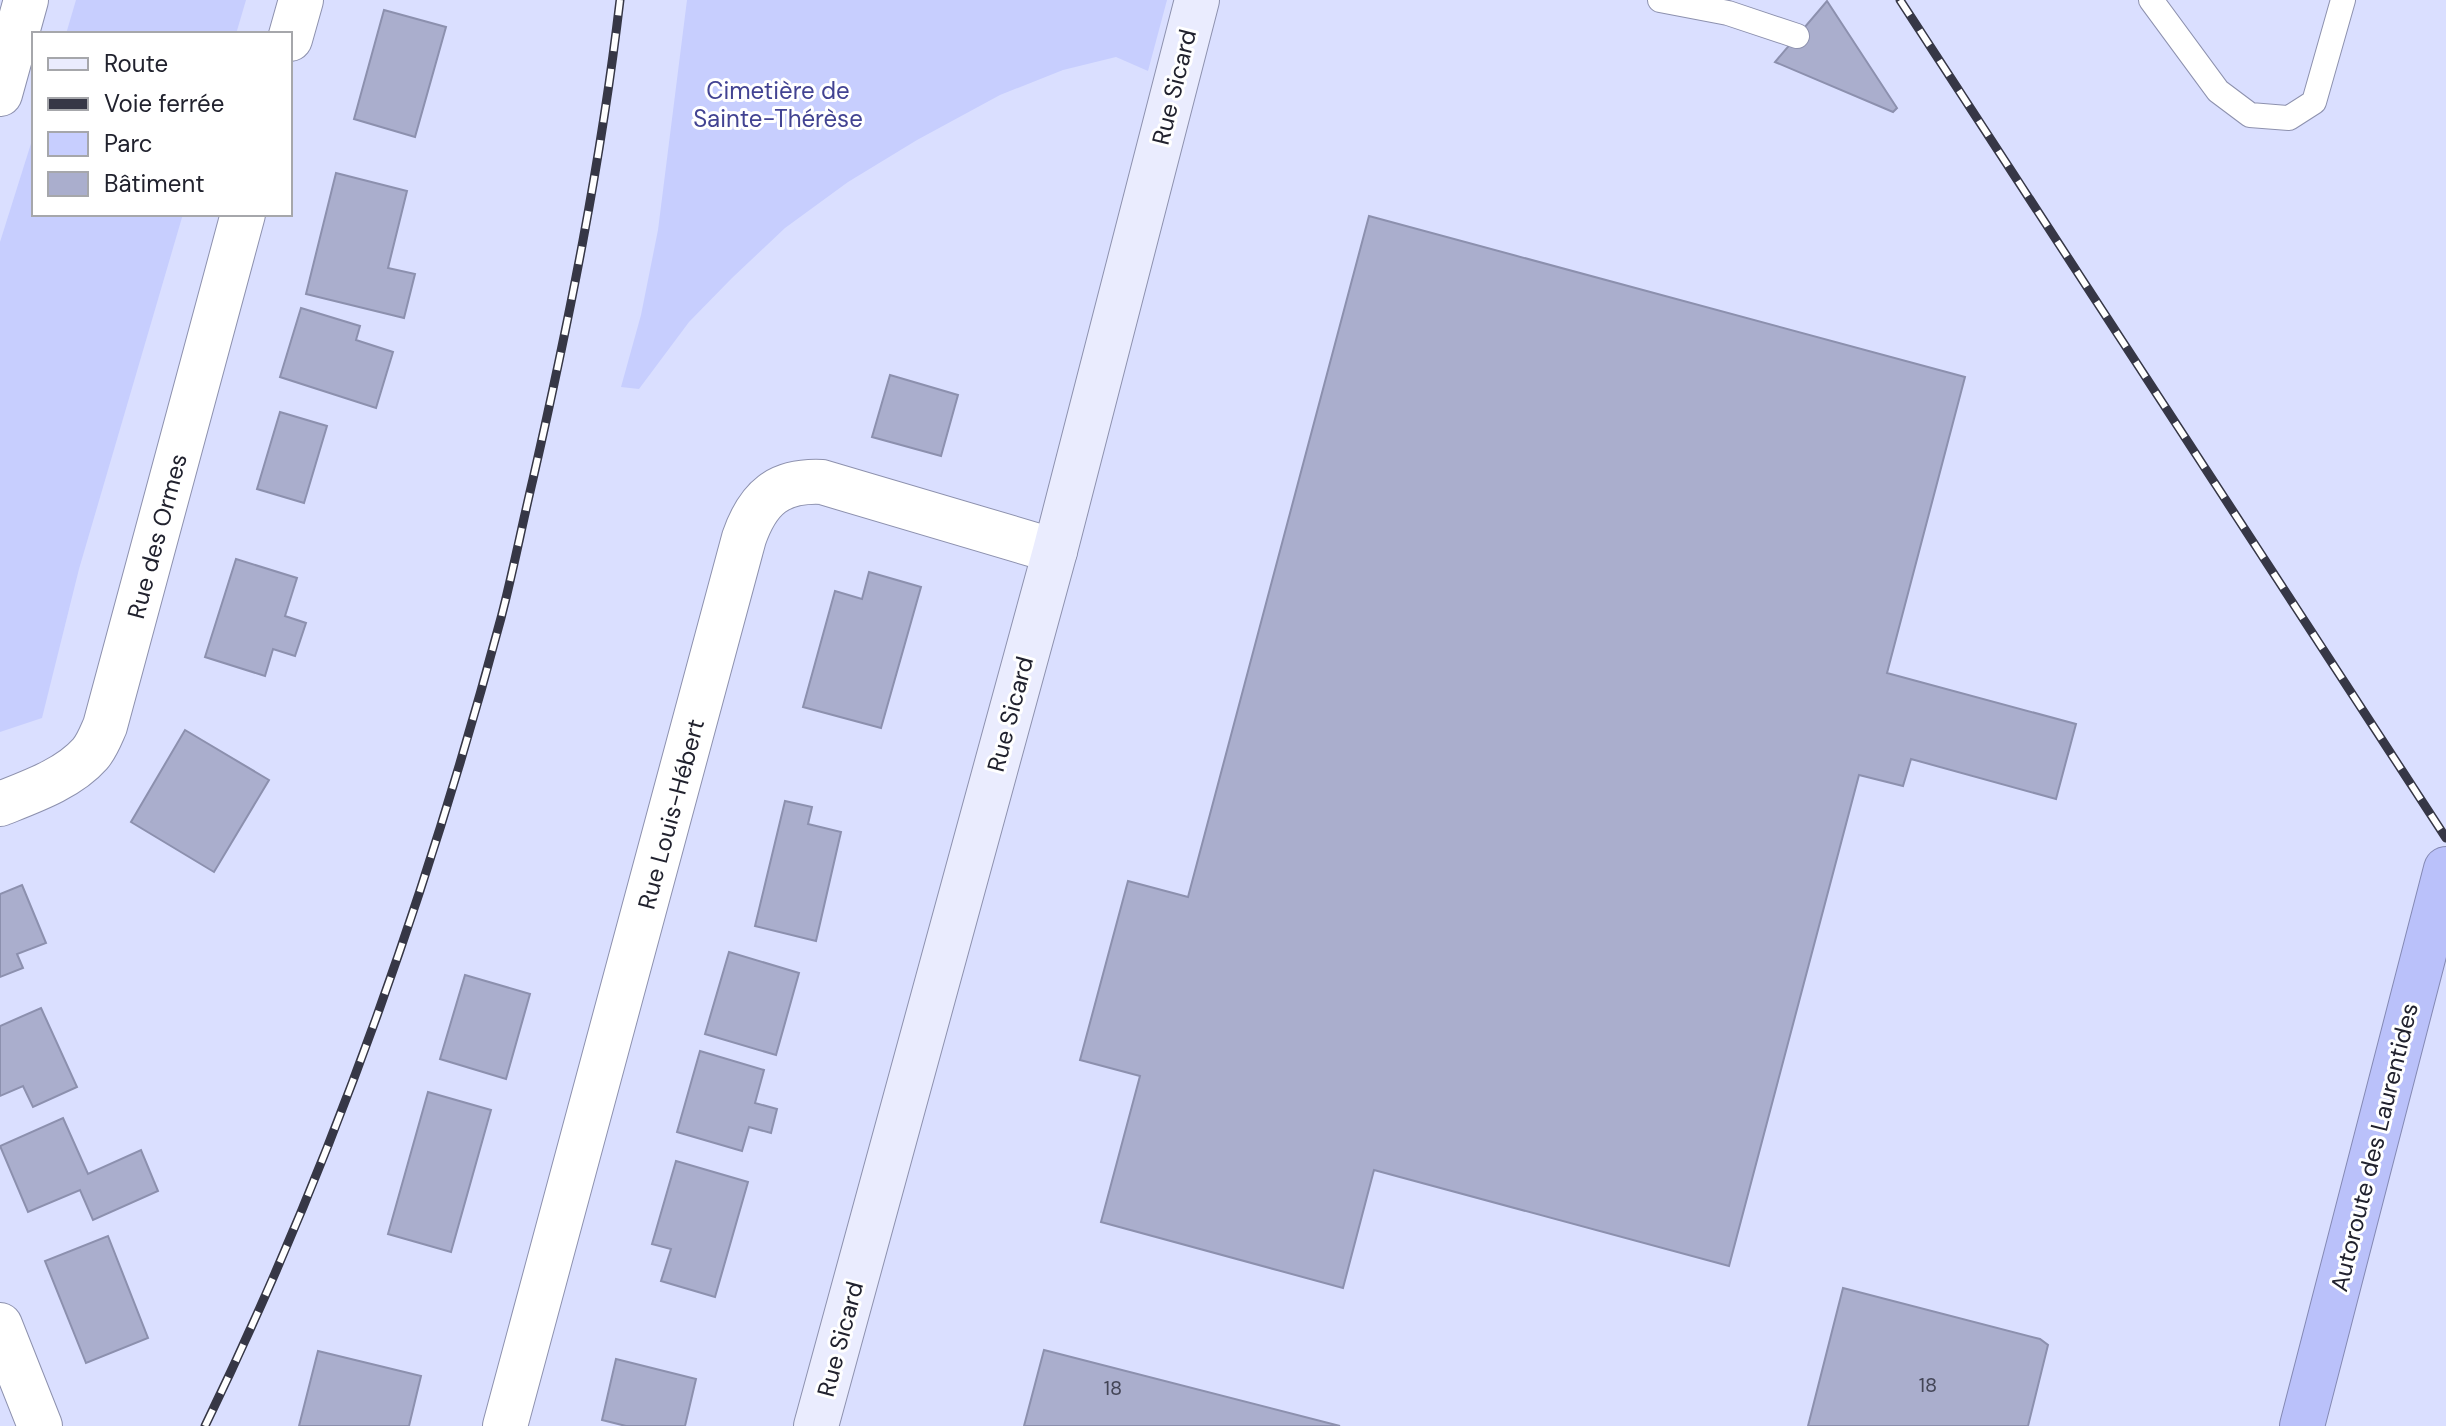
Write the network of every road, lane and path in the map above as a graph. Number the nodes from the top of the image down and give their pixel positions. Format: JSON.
{"nodes":[{"id":1,"x":26,"y":0,"type":"edge"},
{"id":2,"x":301,"y":0,"type":"edge"},
{"id":3,"x":1197,"y":0,"type":"edge"},
{"id":4,"x":1660,"y":0,"type":"edge"},
{"id":5,"x":2151,"y":0,"type":"edge"},
{"id":6,"x":2343,"y":0,"type":"edge"},
{"id":7,"x":1725,"y":6,"type":"edge"},
{"id":8,"x":292,"y":32,"type":"edge"},
{"id":9,"x":1797,"y":36,"type":"dead end"},
{"id":10,"x":0,"y":94,"type":"edge"},
{"id":11,"x":242,"y":216,"type":"edge"},
{"id":12,"x":1055,"y":551,"type":"junction"},
{"id":13,"x":0,"y":804,"type":"edge"},
{"id":14,"x":2446,"y":869,"type":"edge"},
{"id":15,"x":0,"y":1325,"type":"edge"},
{"id":16,"x":40,"y":1426,"type":"edge"},
{"id":17,"x":505,"y":1426,"type":"edge"},
{"id":18,"x":816,"y":1426,"type":"edge"},
{"id":19,"x":2302,"y":1426,"type":"edge"}],
"edges":[{"from":1,"to":10,"type":"street"},
{"from":2,"to":8,"type":"street"},
{"from":3,"to":12,"type":"street","name":"Rue Sicard"},
{"from":4,"to":7,"type":"lane"},
{"from":5,"to":6,"type":"lane"},
{"from":7,"to":9,"type":"lane"},
{"from":11,"to":13,"type":"street","name":"Rue des Ormes"},
{"from":12,"to":17,"type":"street","name":"Rue Louis-Hébert"},
{"from":12,"to":18,"type":"street","name":"Rue Sicard"},
{"from":14,"to":19,"type":"highway","name":"Autoroute des Laurentides"},
{"from":15,"to":16,"type":"street"}]}
